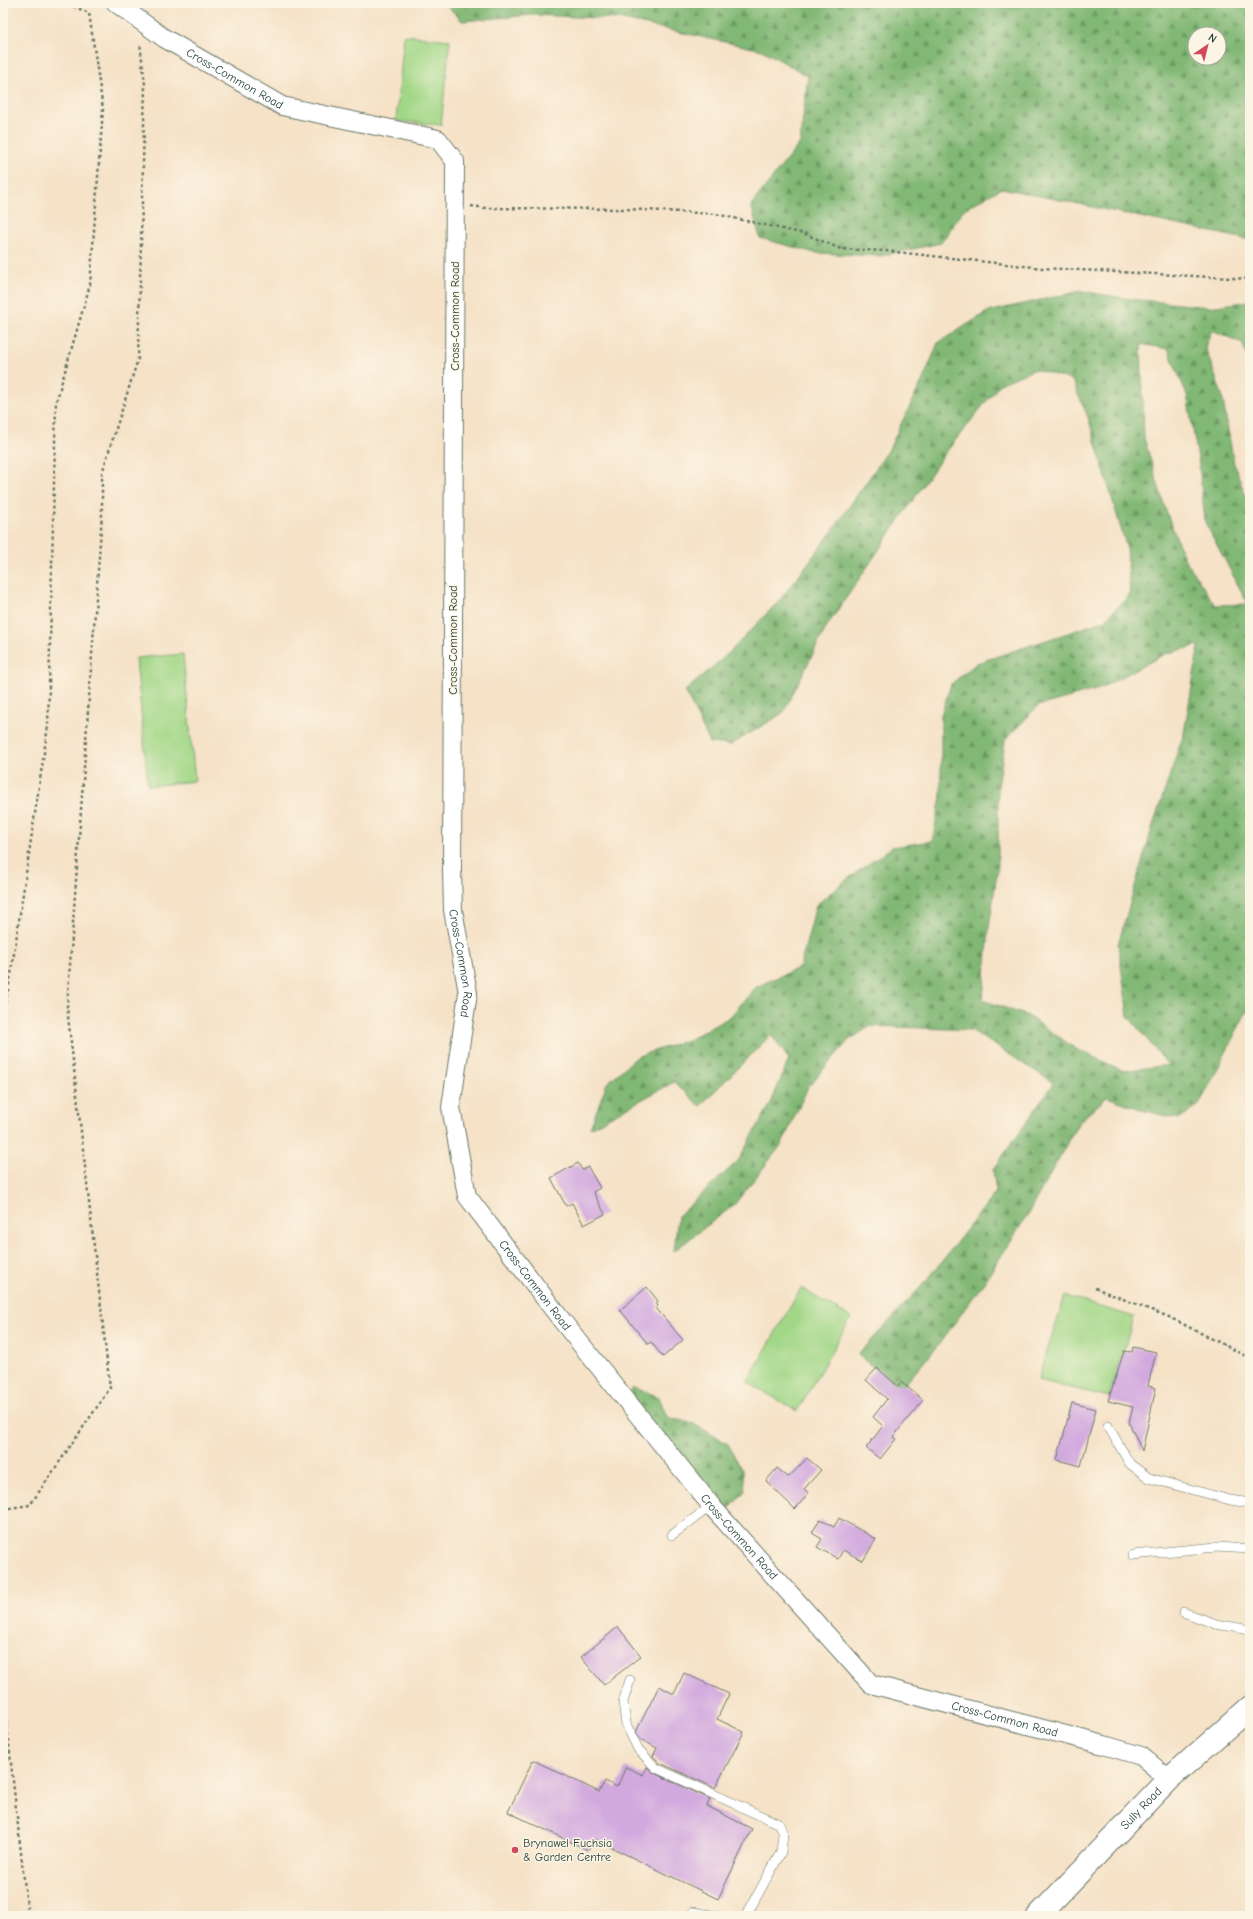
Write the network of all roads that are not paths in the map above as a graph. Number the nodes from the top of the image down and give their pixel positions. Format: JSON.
{"nodes":[{"id":1,"x":116,"y":3,"type":"edge"},
{"id":2,"x":1108,"y":1426,"type":"dead end"},
{"id":3,"x":1250,"y":1503,"type":"edge"},
{"id":4,"x":711,"y":1506,"type":"junction"},
{"id":5,"x":672,"y":1535,"type":"dead end"},
{"id":6,"x":1250,"y":1549,"type":"edge"},
{"id":7,"x":1133,"y":1555,"type":"dead end"},
{"id":8,"x":1183,"y":1612,"type":"dead end"},
{"id":9,"x":1250,"y":1630,"type":"edge"},
{"id":10,"x":630,"y":1680,"type":"dead end"},
{"id":11,"x":1250,"y":1708,"type":"edge"},
{"id":12,"x":1169,"y":1779,"type":"junction"},
{"id":13,"x":693,"y":1912,"type":"dead end"},
{"id":14,"x":717,"y":1916,"type":"edge"},
{"id":15,"x":746,"y":1916,"type":"edge"},
{"id":16,"x":1038,"y":1916,"type":"edge"}],
"edges":[{"from":1,"to":4,"type":"street","name":"Cross-Common Road"},
{"from":2,"to":3,"type":"lane"},
{"from":4,"to":5,"type":"lane"},
{"from":4,"to":12,"type":"street","name":"Cross-Common Road"},
{"from":6,"to":7,"type":"lane"},
{"from":8,"to":9,"type":"lane"},
{"from":10,"to":15,"type":"lane"},
{"from":11,"to":12,"type":"street","name":"Sully Road"},
{"from":12,"to":16,"type":"street","name":"Sully Road"},
{"from":13,"to":14,"type":"lane"}]}
